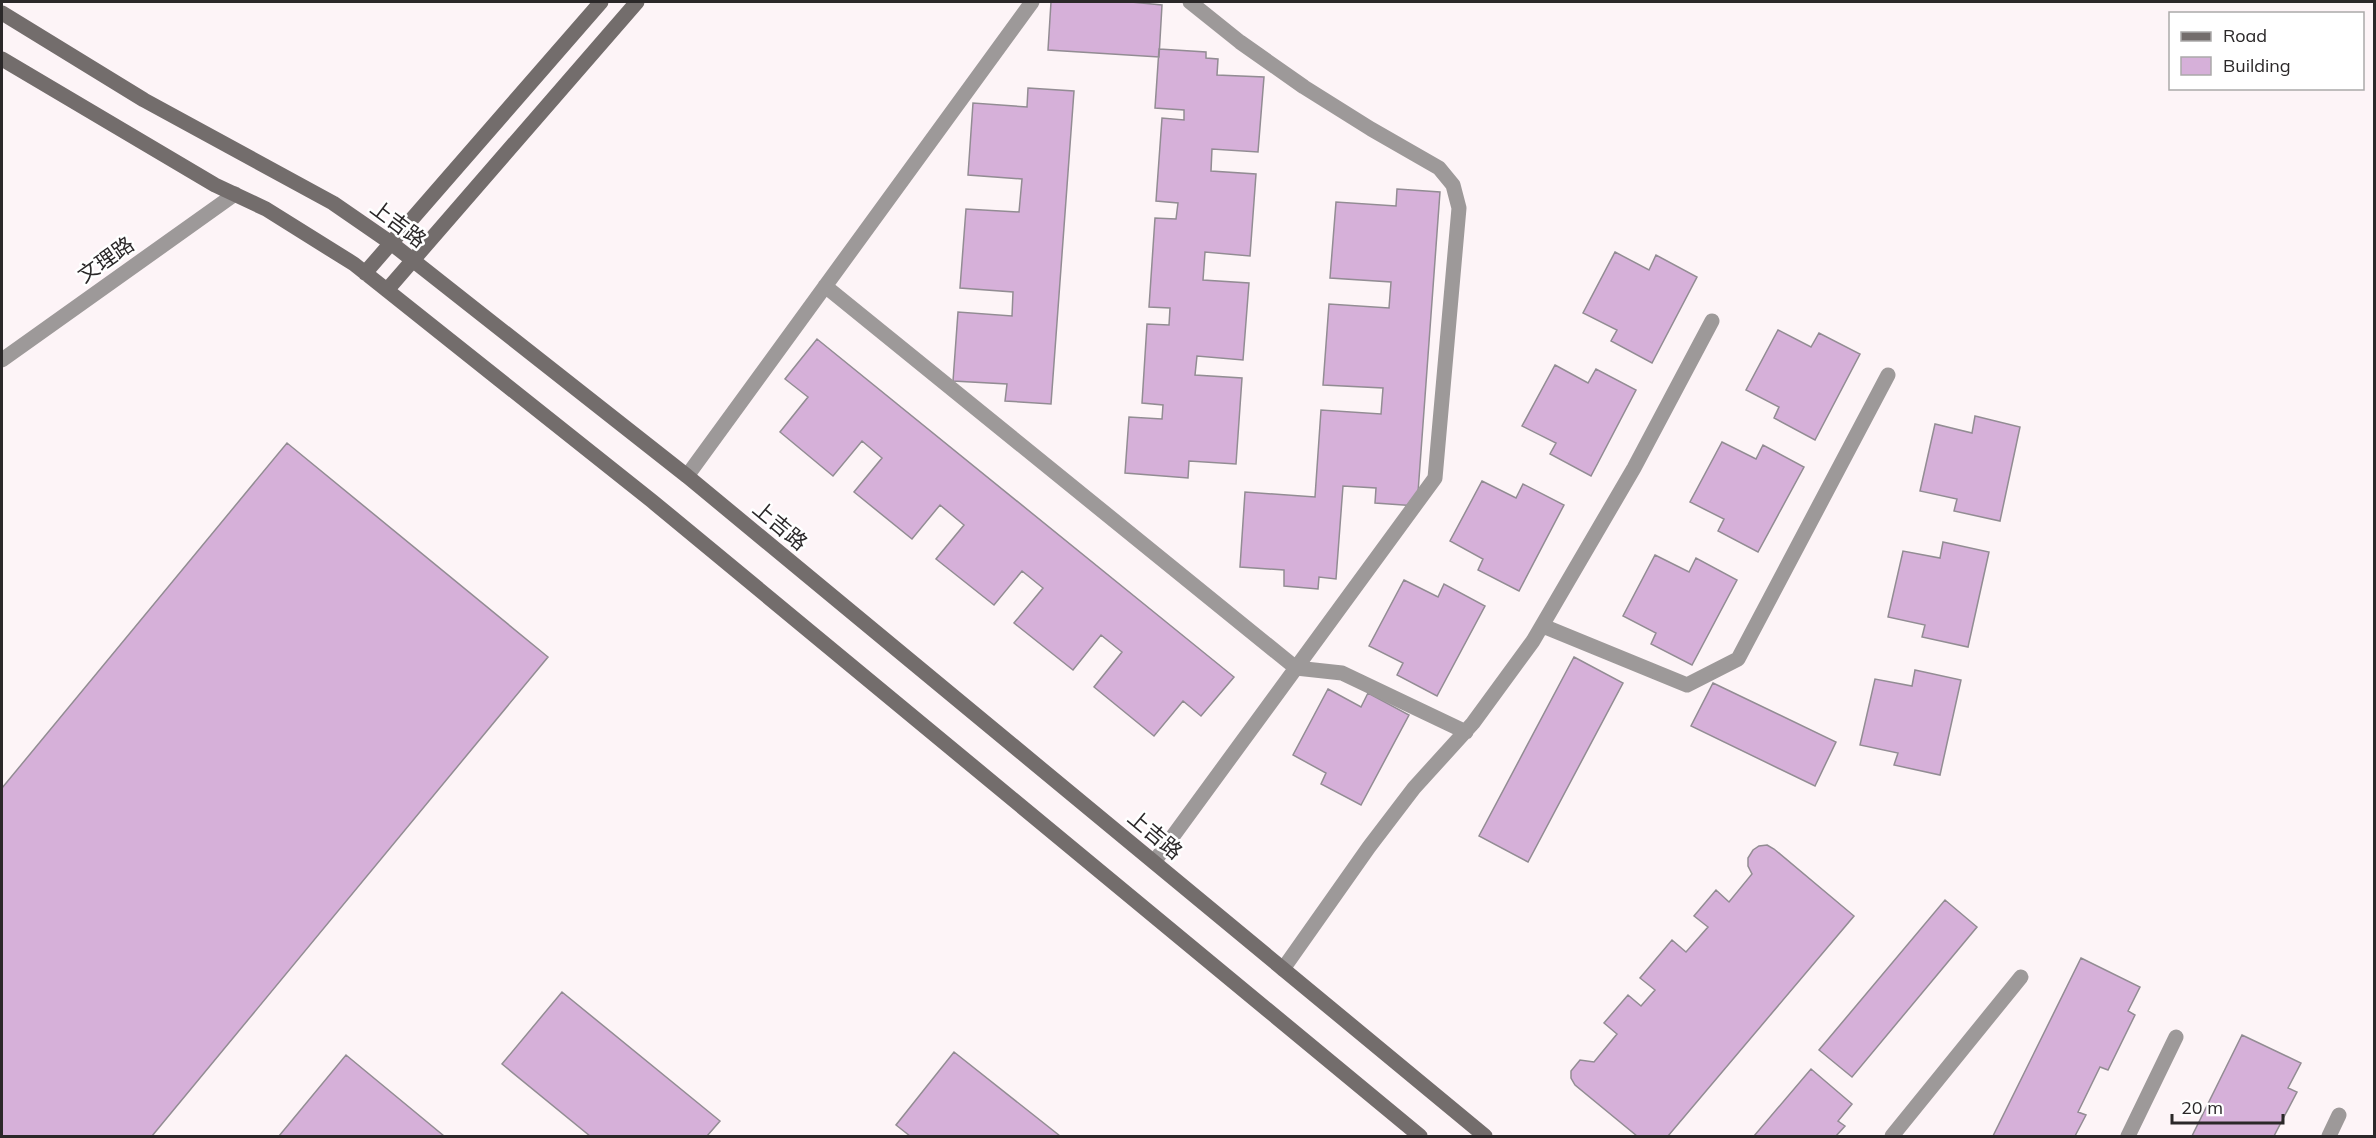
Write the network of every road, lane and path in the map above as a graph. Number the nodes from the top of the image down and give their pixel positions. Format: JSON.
{"nodes":[{"id":1,"x":601,"y":2,"type":"edge"},
{"id":2,"x":637,"y":2,"type":"edge"},
{"id":3,"x":1032,"y":2,"type":"edge"},
{"id":4,"x":1190,"y":2,"type":"edge"},
{"id":5,"x":2,"y":13,"type":"edge"},
{"id":6,"x":2,"y":59,"type":"edge"},
{"id":7,"x":235,"y":194,"type":"junction"},
{"id":8,"x":391,"y":243,"type":"junction"},
{"id":9,"x":412,"y":260,"type":"junction"},
{"id":10,"x":365,"y":273,"type":"junction"},
{"id":11,"x":825,"y":286,"type":"junction"},
{"id":12,"x":387,"y":290,"type":"junction"},
{"id":13,"x":1712,"y":321,"type":"dead end"},
{"id":14,"x":2,"y":360,"type":"edge"},
{"id":15,"x":1888,"y":375,"type":"dead end"},
{"id":16,"x":687,"y":476,"type":"junction"},
{"id":17,"x":1543,"y":626,"type":"junction"},
{"id":18,"x":1296,"y":668,"type":"junction"},
{"id":19,"x":1466,"y":732,"type":"junction"},
{"id":20,"x":1154,"y":862,"type":"junction"},
{"id":21,"x":1283,"y":969,"type":"junction"},
{"id":22,"x":2021,"y":977,"type":"dead end"},
{"id":23,"x":2176,"y":1037,"type":"dead end"},
{"id":24,"x":2339,"y":1115,"type":"dead end"},
{"id":25,"x":1420,"y":1137,"type":"edge"},
{"id":26,"x":1485,"y":1137,"type":"edge"},
{"id":27,"x":1892,"y":1137,"type":"edge"},
{"id":28,"x":2128,"y":1137,"type":"edge"},
{"id":29,"x":2329,"y":1137,"type":"edge"}],
"edges":[{"from":1,"to":8,"type":"main road"},
{"from":2,"to":9,"type":"main road"},
{"from":3,"to":11,"type":"street"},
{"from":4,"to":18,"type":"street"},
{"from":5,"to":8,"type":"main road","name":"上吉路"},
{"from":6,"to":7,"type":"main road"},
{"from":7,"to":10,"type":"main road"},
{"from":7,"to":14,"type":"street","name":"文理路"},
{"from":8,"to":9,"type":"main road","name":"上吉路"},
{"from":8,"to":10,"type":"main road"},
{"from":9,"to":12,"type":"main road"},
{"from":9,"to":16,"type":"main road","name":"上吉路"},
{"from":10,"to":12,"type":"main road"},
{"from":11,"to":16,"type":"street"},
{"from":11,"to":18,"type":"street"},
{"from":12,"to":25,"type":"main road"},
{"from":13,"to":17,"type":"street"},
{"from":15,"to":17,"type":"street"},
{"from":16,"to":20,"type":"main road","name":"上吉路"},
{"from":17,"to":19,"type":"street"},
{"from":18,"to":19,"type":"street"},
{"from":18,"to":20,"type":"street"},
{"from":19,"to":21,"type":"street"},
{"from":20,"to":21,"type":"main road","name":"上吉路"},
{"from":21,"to":26,"type":"main road","name":"上吉路"},
{"from":22,"to":27,"type":"street"},
{"from":23,"to":28,"type":"street"},
{"from":24,"to":29,"type":"street"}]}
